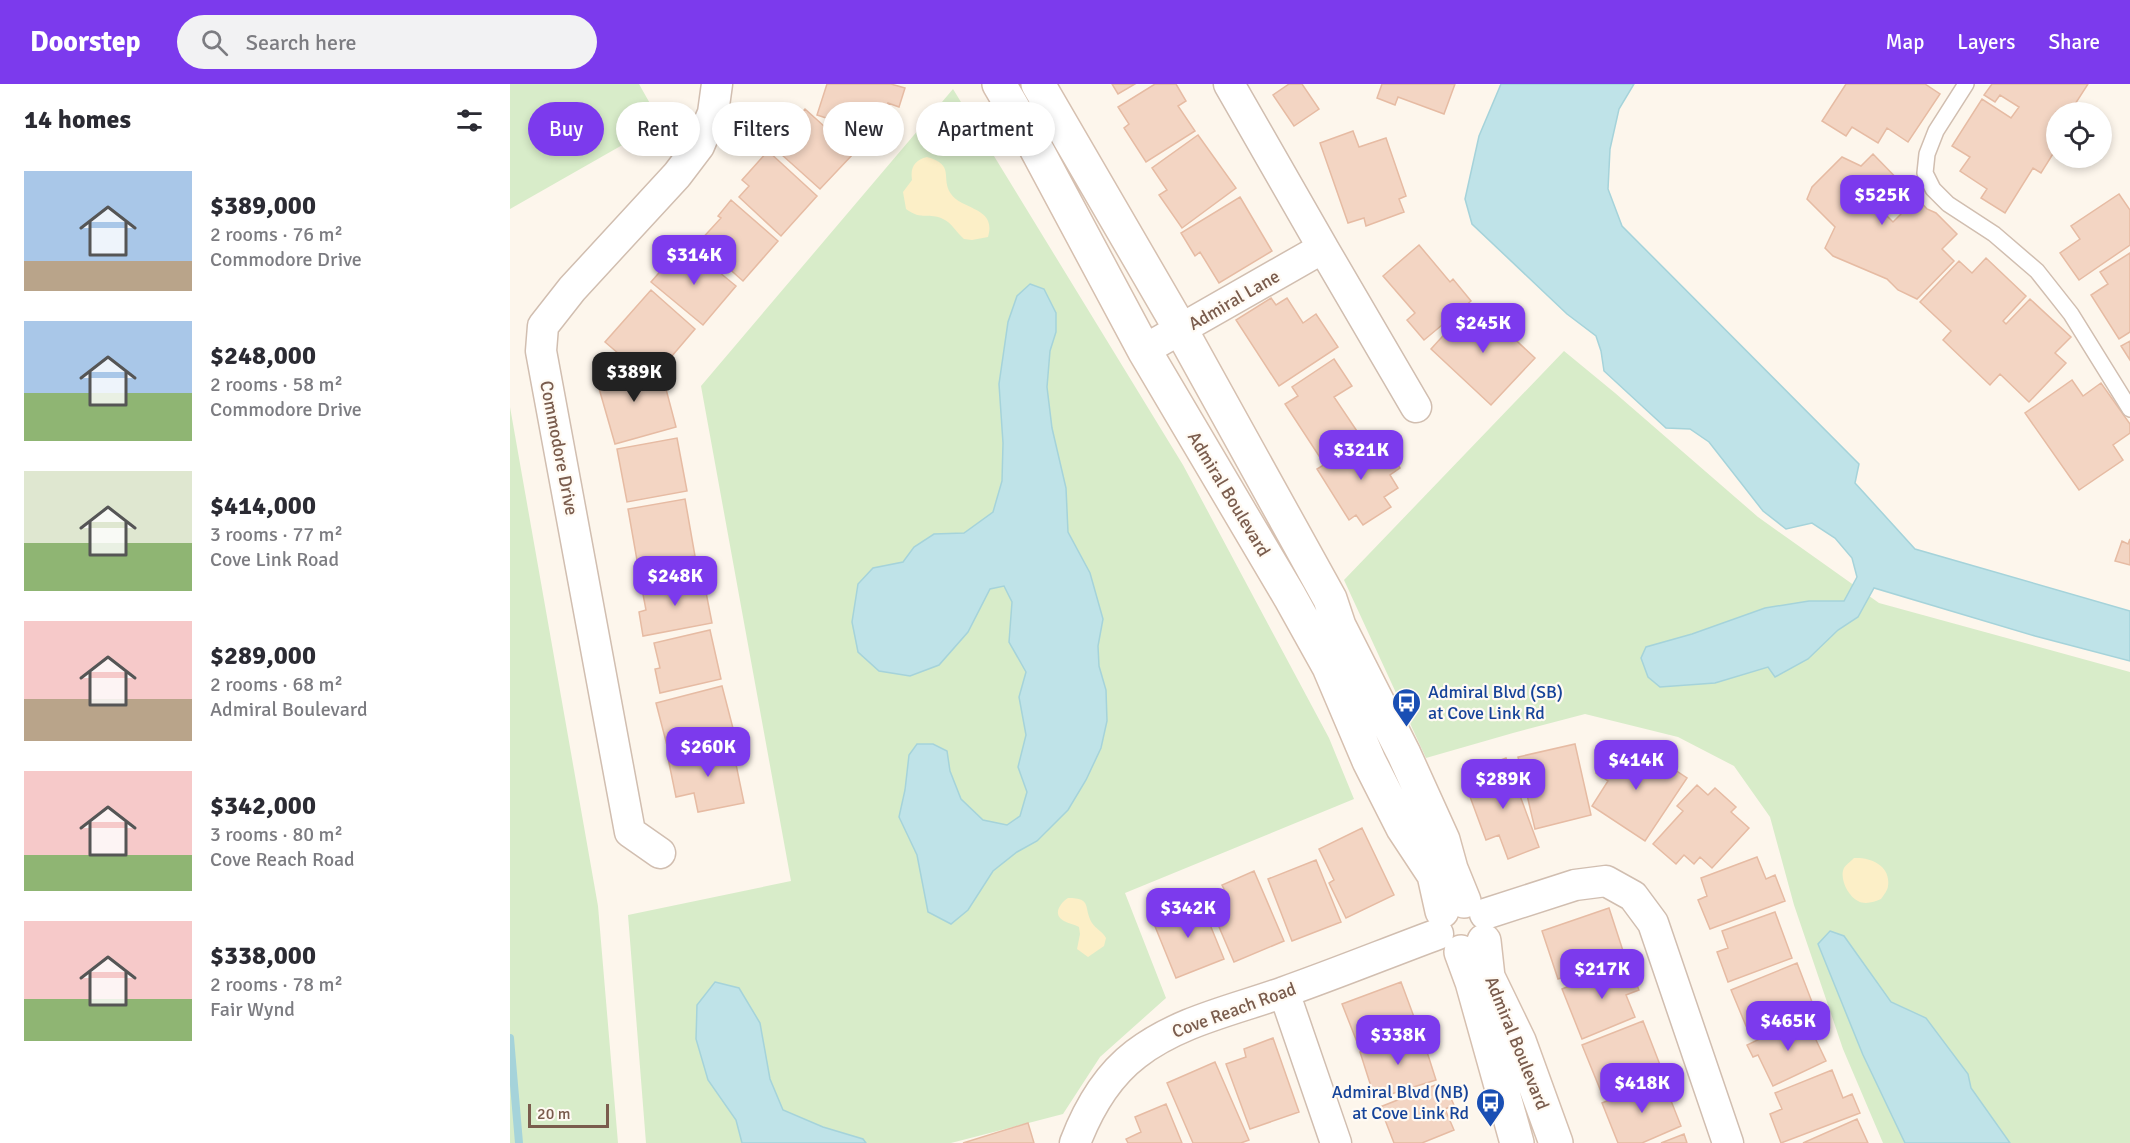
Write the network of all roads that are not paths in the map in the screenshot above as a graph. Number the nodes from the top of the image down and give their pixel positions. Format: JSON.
{"nodes":[{"id":1,"x":717,"y":84,"type":"edge"},
{"id":2,"x":999,"y":84,"type":"edge"},
{"id":3,"x":1038,"y":84,"type":"edge"},
{"id":4,"x":1229,"y":84,"type":"edge"},
{"id":5,"x":1966,"y":84,"type":"edge"},
{"id":6,"x":1323,"y":249,"type":"junction"},
{"id":7,"x":1181,"y":330,"type":"junction"},
{"id":8,"x":1144,"y":350,"type":"junction"},
{"id":9,"x":1416,"y":407,"type":"dead end"},
{"id":10,"x":2130,"y":409,"type":"edge"},
{"id":11,"x":660,"y":853,"type":"dead end"},
{"id":12,"x":1462,"y":926,"type":"junction"},
{"id":13,"x":1284,"y":992,"type":"junction"},
{"id":14,"x":1075,"y":1143,"type":"edge"},
{"id":15,"x":1336,"y":1143,"type":"edge"},
{"id":16,"x":1517,"y":1143,"type":"edge"},
{"id":17,"x":1556,"y":1143,"type":"edge"},
{"id":18,"x":1728,"y":1143,"type":"edge"}],
"edges":[{"from":1,"to":11,"type":"street","name":"Commodore Drive"},
{"from":2,"to":8,"type":"street","name":"Admiral Boulevard"},
{"from":3,"to":7,"type":"street","name":"Admiral Boulevard"},
{"from":4,"to":6,"type":"street"},
{"from":5,"to":10,"type":"lane"},
{"from":6,"to":7,"type":"street","name":"Admiral Lane"},
{"from":6,"to":9,"type":"street"},
{"from":7,"to":8,"type":"street","name":"Admiral Lane"},
{"from":7,"to":12,"type":"street","name":"Admiral Boulevard"},
{"from":8,"to":12,"type":"street","name":"Admiral Boulevard"},
{"from":12,"to":13,"type":"street","name":"Cove Reach Road"},
{"from":12,"to":16,"type":"street","name":"Admiral Boulevard"},
{"from":12,"to":17,"type":"street","name":"Admiral Boulevard"},
{"from":12,"to":18,"type":"street","name":"Cove Reach Road"},
{"from":13,"to":14,"type":"street","name":"Cove Reach Road"},
{"from":13,"to":15,"type":"street"}]}
